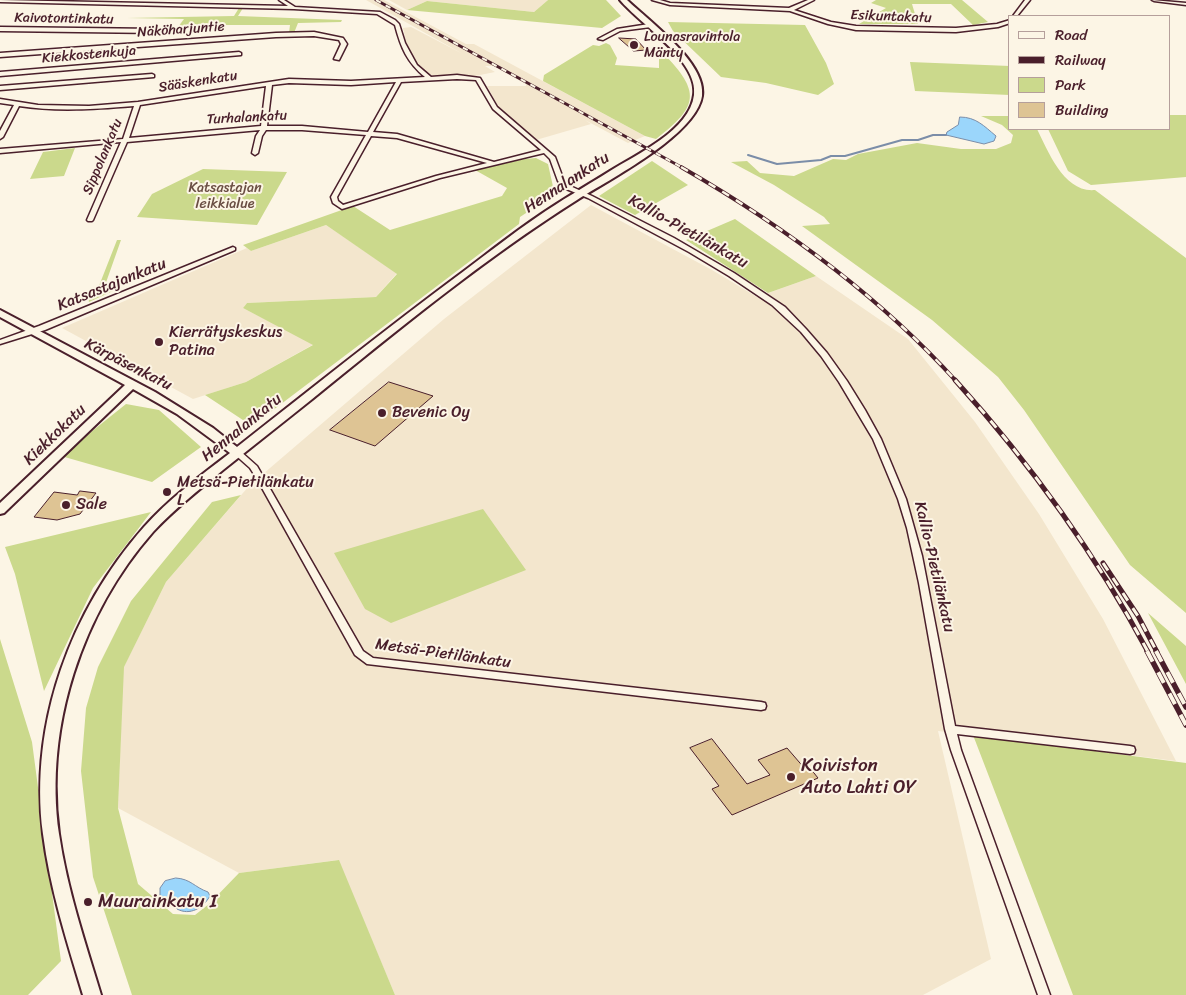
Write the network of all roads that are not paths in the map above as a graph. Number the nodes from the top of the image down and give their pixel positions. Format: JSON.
{"nodes":[{"id":1,"x":275,"y":0,"type":"edge"},
{"id":2,"x":281,"y":0,"type":"edge"},
{"id":3,"x":615,"y":0,"type":"edge"},
{"id":4,"x":623,"y":0,"type":"edge"},
{"id":5,"x":654,"y":0,"type":"edge"},
{"id":6,"x":812,"y":0,"type":"edge"},
{"id":7,"x":1028,"y":0,"type":"edge"},
{"id":8,"x":1154,"y":0,"type":"edge"},
{"id":9,"x":0,"y":1,"type":"edge"},
{"id":10,"x":1186,"y":4,"type":"edge"},
{"id":11,"x":270,"y":8,"type":"junction"},
{"id":12,"x":294,"y":8,"type":"junction"},
{"id":13,"x":790,"y":10,"type":"junction"},
{"id":14,"x":1016,"y":15,"type":"edge"},
{"id":15,"x":1008,"y":22,"type":"edge"},
{"id":16,"x":645,"y":26,"type":"junction"},
{"id":17,"x":0,"y":29,"type":"edge"},
{"id":18,"x":157,"y":31,"type":"dead end"},
{"id":19,"x":601,"y":39,"type":"dead end"},
{"id":20,"x":239,"y":54,"type":"dead end"},
{"id":21,"x":0,"y":55,"type":"edge"},
{"id":22,"x":337,"y":59,"type":"dead end"},
{"id":23,"x":63,"y":69,"type":"junction"},
{"id":24,"x":0,"y":74,"type":"edge"},
{"id":25,"x":152,"y":76,"type":"dead end"},
{"id":26,"x":472,"y":78,"type":"joint"},
{"id":27,"x":430,"y":79,"type":"junction"},
{"id":28,"x":400,"y":81,"type":"junction"},
{"id":29,"x":269,"y":83,"type":"junction"},
{"id":30,"x":53,"y":85,"type":"junction"},
{"id":31,"x":0,"y":88,"type":"edge"},
{"id":32,"x":0,"y":101,"type":"edge"},
{"id":33,"x":16,"y":104,"type":"junction"},
{"id":34,"x":138,"y":104,"type":"junction"},
{"id":35,"x":264,"y":128,"type":"junction"},
{"id":36,"x":370,"y":133,"type":"junction"},
{"id":37,"x":0,"y":137,"type":"edge"},
{"id":38,"x":125,"y":140,"type":"junction"},
{"id":39,"x":0,"y":151,"type":"edge"},
{"id":40,"x":546,"y":151,"type":"junction"},
{"id":41,"x":255,"y":153,"type":"dead end"},
{"id":42,"x":492,"y":163,"type":"junction"},
{"id":43,"x":580,"y":192,"type":"junction"},
{"id":44,"x":90,"y":220,"type":"dead end"},
{"id":45,"x":232,"y":249,"type":"dead end"},
{"id":46,"x":0,"y":313,"type":"edge"},
{"id":47,"x":30,"y":332,"type":"junction"},
{"id":48,"x":0,"y":342,"type":"edge"},
{"id":49,"x":132,"y":384,"type":"junction"},
{"id":50,"x":236,"y":452,"type":"junction"},
{"id":51,"x":0,"y":510,"type":"edge"},
{"id":52,"x":760,"y":706,"type":"dead end"},
{"id":53,"x":950,"y":729,"type":"junction"},
{"id":54,"x":1130,"y":750,"type":"dead end"},
{"id":55,"x":87,"y":994,"type":"edge"},
{"id":56,"x":1044,"y":995,"type":"edge"}],
"edges":[{"from":1,"to":11,"type":"street"},
{"from":2,"to":12,"type":"street"},
{"from":3,"to":16,"type":"street","name":"Hennalankatu"},
{"from":4,"to":16,"type":"street","name":"Hennalankatu"},
{"from":5,"to":13,"type":"street","name":"Esikuntakatu"},
{"from":6,"to":13,"type":"street"},
{"from":7,"to":14,"type":"street"},
{"from":8,"to":10,"type":"street"},
{"from":9,"to":11,"type":"street"},
{"from":11,"to":12,"type":"street"},
{"from":12,"to":27,"type":"street"},
{"from":13,"to":15,"type":"street","name":"Esikuntakatu"},
{"from":16,"to":19,"type":"street"},
{"from":16,"to":43,"type":"street","name":"Hennalankatu"},
{"from":17,"to":18,"type":"street","name":"Kaivotontinkatu"},
{"from":20,"to":23,"type":"street","name":"Kiekkostenkuja"},
{"from":21,"to":22,"type":"street","name":"Näköharjuntie"},
{"from":23,"to":24,"type":"street","name":"Kiekkostenkuja"},
{"from":23,"to":30,"type":"street"},
{"from":25,"to":30,"type":"street"},
{"from":26,"to":27,"type":"street","name":"Sääskenkatu"},
{"from":26,"to":40,"type":"street","name":"Kallio-Pietilänkatu"},
{"from":27,"to":28,"type":"street","name":"Sääskenkatu"},
{"from":28,"to":29,"type":"street","name":"Sääskenkatu"},
{"from":28,"to":36,"type":"street"},
{"from":29,"to":34,"type":"street","name":"Sääskenkatu"},
{"from":29,"to":35,"type":"street"},
{"from":30,"to":31,"type":"street"},
{"from":32,"to":33,"type":"street","name":"Sääskenkatu"},
{"from":33,"to":34,"type":"street","name":"Sääskenkatu"},
{"from":33,"to":37,"type":"street"},
{"from":34,"to":38,"type":"street","name":"Sippolankatu"},
{"from":35,"to":36,"type":"street","name":"Turhalankatu"},
{"from":35,"to":38,"type":"street","name":"Turhalankatu"},
{"from":35,"to":41,"type":"street"},
{"from":36,"to":42,"type":"street","name":"Turhalankatu"},
{"from":36,"to":42,"type":"street"},
{"from":38,"to":39,"type":"street","name":"Turhalankatu"},
{"from":38,"to":44,"type":"street","name":"Sippolankatu"},
{"from":40,"to":42,"type":"street"},
{"from":40,"to":43,"type":"street","name":"Kallio-Pietilänkatu"},
{"from":43,"to":50,"type":"street","name":"Hennalankatu"},
{"from":43,"to":53,"type":"street","name":"Kallio-Pietilänkatu"},
{"from":45,"to":47,"type":"street","name":"Katsastajankatu"},
{"from":46,"to":47,"type":"street","name":"Kärpäsenkatu"},
{"from":47,"to":48,"type":"street","name":"Katsastajankatu"},
{"from":47,"to":49,"type":"street","name":"Kärpäsenkatu"},
{"from":49,"to":50,"type":"street","name":"Kärpäsenkatu"},
{"from":49,"to":51,"type":"street","name":"Kiekkokatu"},
{"from":50,"to":52,"type":"street","name":"Metsä-Pietilänkatu"},
{"from":50,"to":55,"type":"street","name":"Hennalankatu"},
{"from":53,"to":54,"type":"street"},
{"from":53,"to":56,"type":"street","name":"Kallio-Pietilänkatu"}]}
